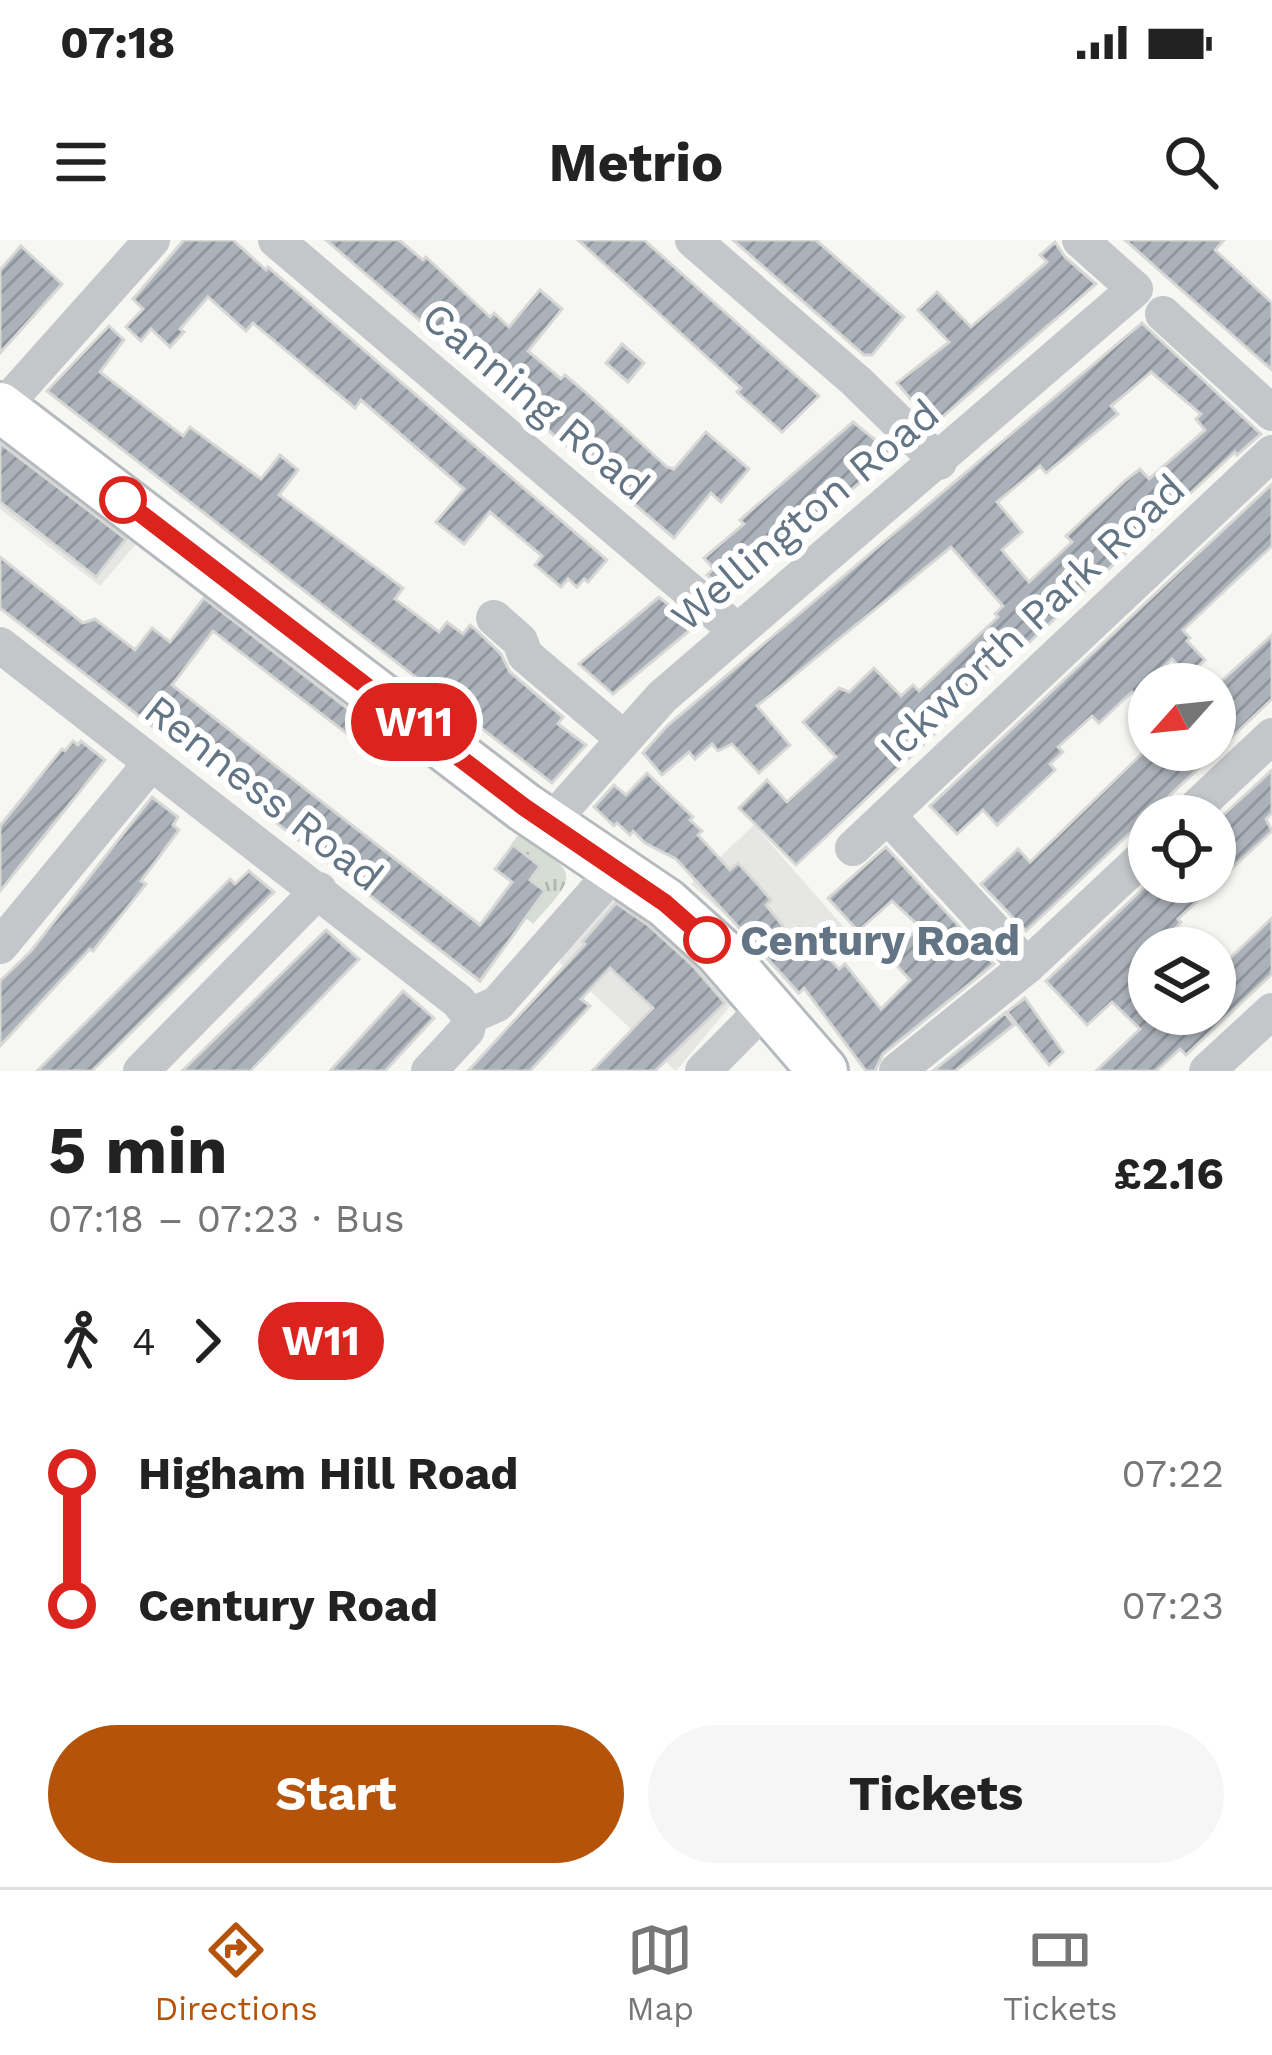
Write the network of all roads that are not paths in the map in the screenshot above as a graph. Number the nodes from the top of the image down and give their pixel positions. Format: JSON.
{"nodes":[{"id":1,"x":152,"y":240,"type":"edge"},
{"id":2,"x":276,"y":240,"type":"edge"},
{"id":3,"x":692,"y":240,"type":"edge"},
{"id":4,"x":1080,"y":240,"type":"edge"},
{"id":5,"x":1163,"y":314,"type":"dead end"},
{"id":6,"x":1,"y":408,"type":"edge"},
{"id":7,"x":1272,"y":413,"type":"edge"},
{"id":8,"x":1272,"y":453,"type":"edge"},
{"id":9,"x":939,"y":461,"type":"junction"},
{"id":10,"x":494,"y":618,"type":"dead end"},
{"id":11,"x":737,"y":631,"type":"junction"},
{"id":12,"x":0,"y":645,"type":"edge"},
{"id":13,"x":1272,"y":736,"type":"edge"},
{"id":14,"x":623,"y":738,"type":"junction"},
{"id":15,"x":151,"y":763,"type":"junction"},
{"id":16,"x":1209,"y":795,"type":"edge"},
{"id":17,"x":888,"y":816,"type":"junction"},
{"id":18,"x":549,"y":824,"type":"junction"},
{"id":19,"x":853,"y":848,"type":"dead end"},
{"id":20,"x":616,"y":869,"type":"junction"},
{"id":21,"x":1128,"y":872,"type":"edge"},
{"id":22,"x":319,"y":890,"type":"junction"},
{"id":23,"x":0,"y":946,"type":"edge"},
{"id":24,"x":1028,"y":967,"type":"junction"},
{"id":25,"x":768,"y":1005,"type":"junction"},
{"id":26,"x":1272,"y":1011,"type":"edge"},
{"id":27,"x":470,"y":1016,"type":"junction"},
{"id":28,"x":141,"y":1071,"type":"edge"},
{"id":29,"x":429,"y":1071,"type":"edge"},
{"id":30,"x":703,"y":1071,"type":"edge"},
{"id":31,"x":823,"y":1071,"type":"edge"},
{"id":32,"x":897,"y":1071,"type":"edge"},
{"id":33,"x":1208,"y":1071,"type":"edge"}],
"edges":[{"from":1,"to":6,"type":"street"},
{"from":2,"to":11,"type":"street","name":"Canning Road"},
{"from":3,"to":9,"type":"street"},
{"from":4,"to":9,"type":"street","name":"Wellington Road"},
{"from":5,"to":7,"type":"street"},
{"from":6,"to":18,"type":"main road"},
{"from":8,"to":17,"type":"street","name":"Ickworth Park Road"},
{"from":9,"to":11,"type":"street","name":"Wellington Road"},
{"from":10,"to":14,"type":"street"},
{"from":11,"to":14,"type":"street","name":"Wellington Road"},
{"from":12,"to":15,"type":"street","name":"Renness Road"},
{"from":13,"to":16,"type":"street"},
{"from":14,"to":18,"type":"street","name":"Wellington Road"},
{"from":15,"to":22,"type":"street","name":"Renness Road"},
{"from":15,"to":23,"type":"street"},
{"from":17,"to":19,"type":"street","name":"Ickworth Park Road"},
{"from":17,"to":24,"type":"street"},
{"from":18,"to":20,"type":"main road"},
{"from":20,"to":25,"type":"main road"},
{"from":20,"to":27,"type":"street"},
{"from":21,"to":24,"type":"street"},
{"from":22,"to":27,"type":"street","name":"Renness Road"},
{"from":22,"to":28,"type":"street"},
{"from":24,"to":32,"type":"street"},
{"from":25,"to":30,"type":"street"},
{"from":25,"to":31,"type":"main road"},
{"from":26,"to":33,"type":"street"},
{"from":27,"to":29,"type":"street"}]}
